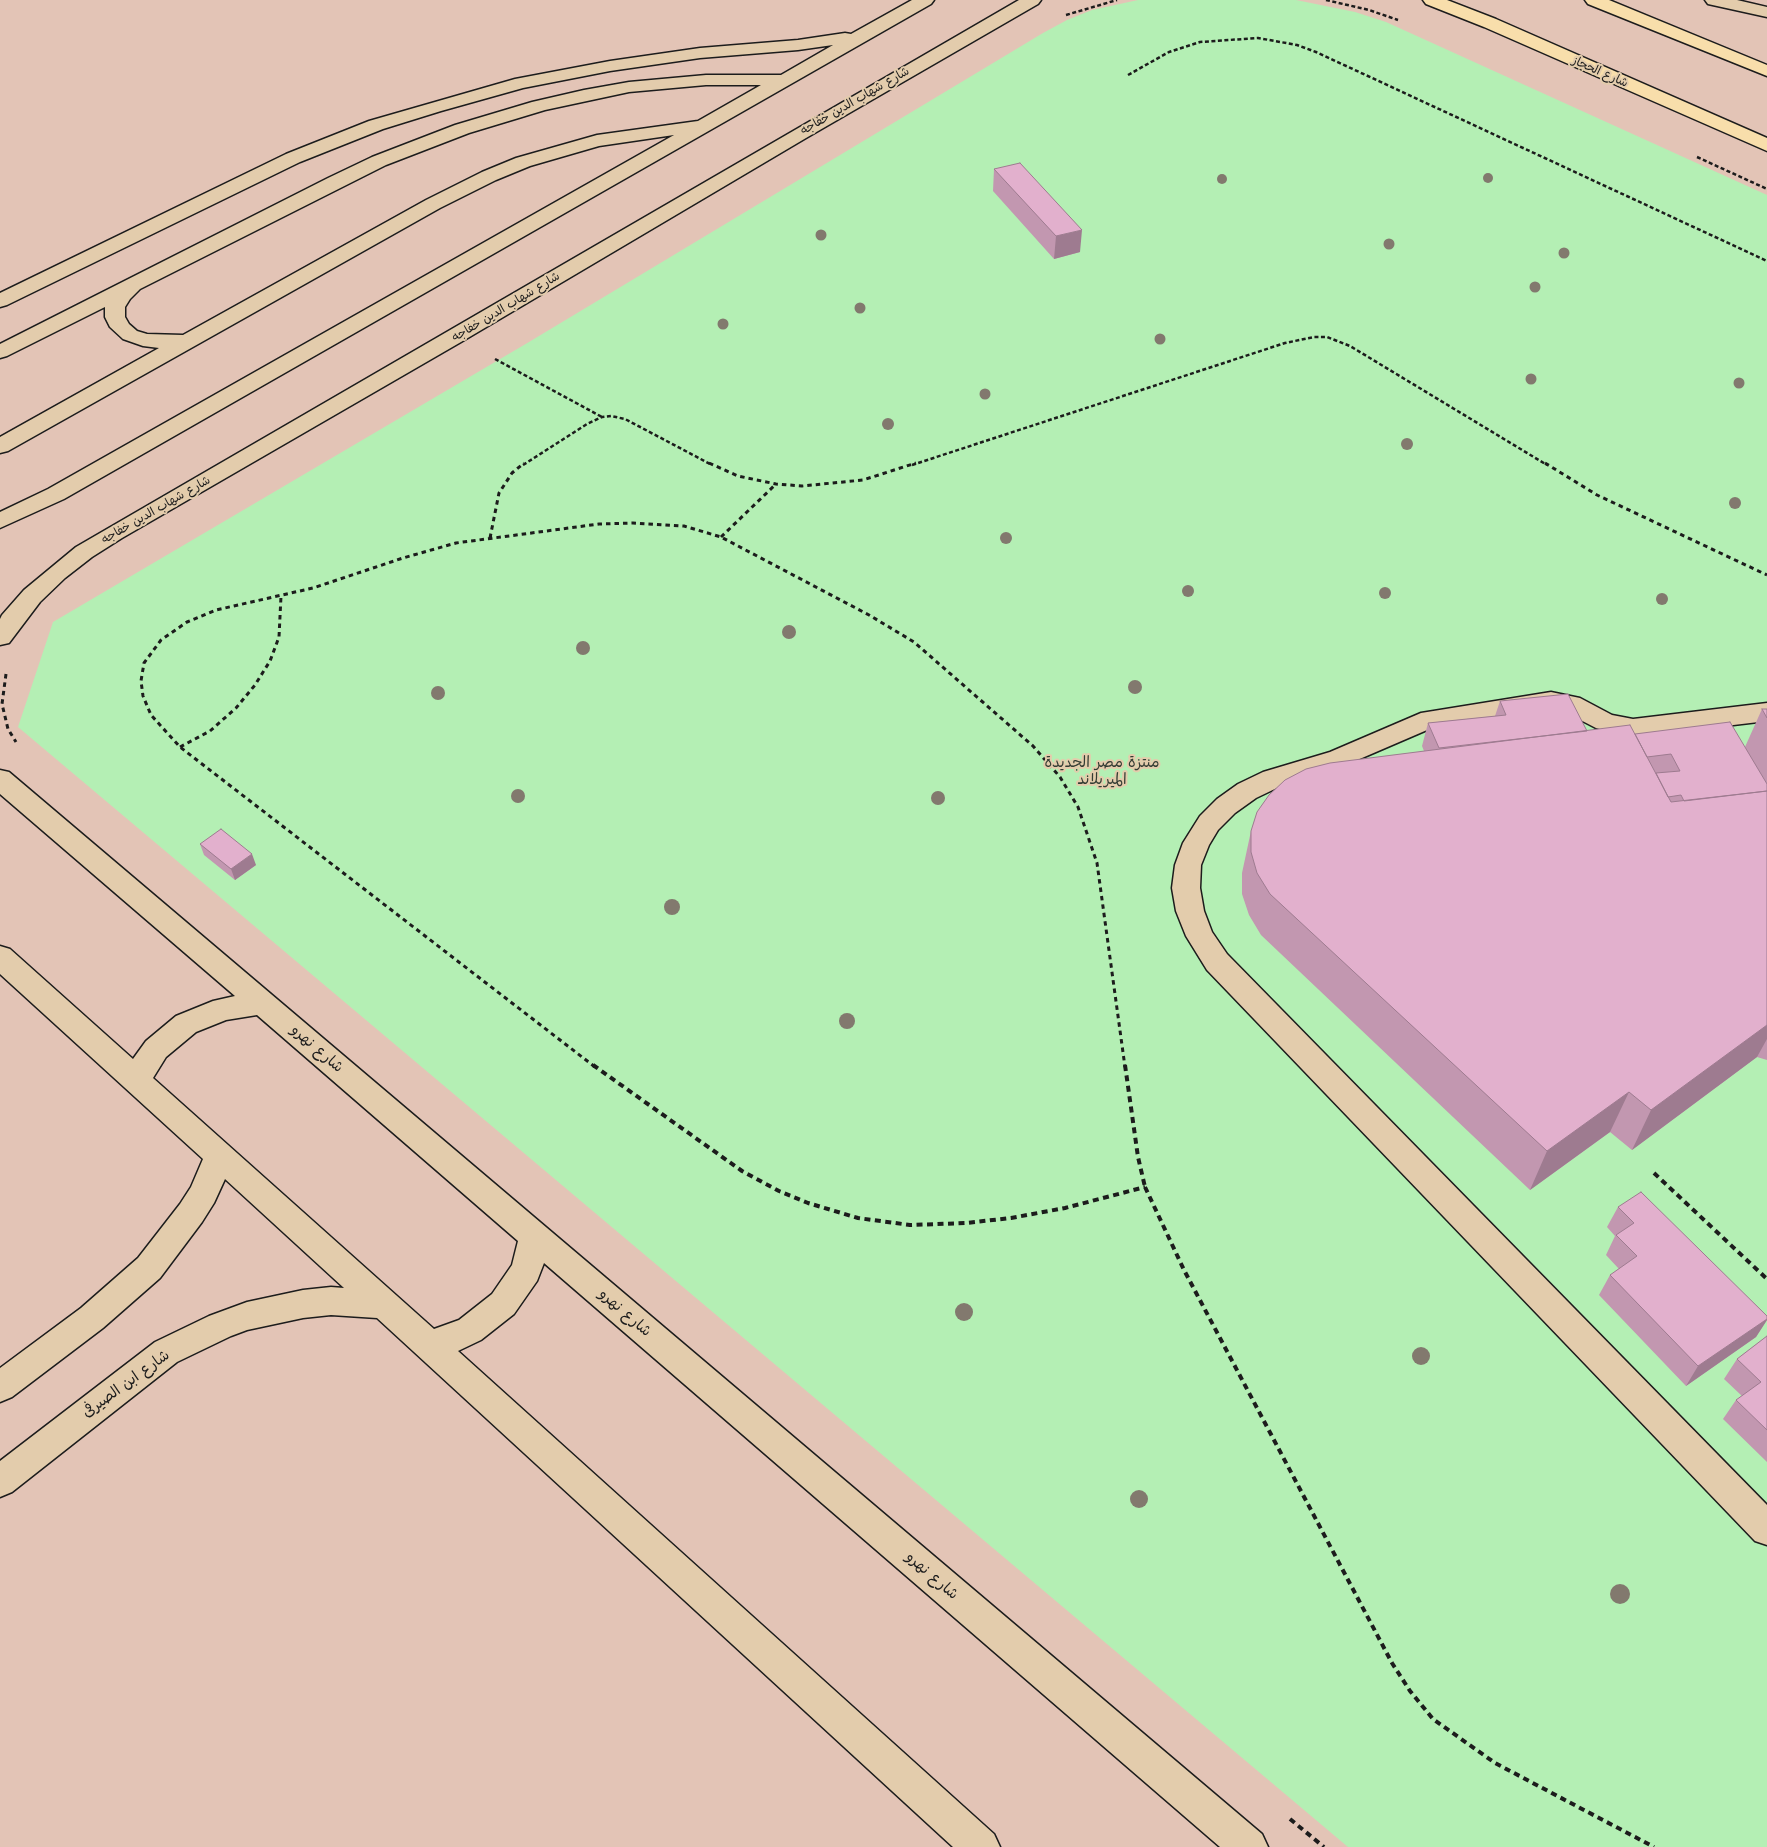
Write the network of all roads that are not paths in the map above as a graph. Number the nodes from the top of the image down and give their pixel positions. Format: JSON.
{"nodes":[{"id":1,"x":925,"y":0,"type":"edge"},
{"id":2,"x":1032,"y":0,"type":"edge"},
{"id":3,"x":1432,"y":0,"type":"edge"},
{"id":4,"x":1594,"y":0,"type":"edge"},
{"id":5,"x":1714,"y":0,"type":"edge"},
{"id":6,"x":1767,"y":12,"type":"edge"},
{"id":7,"x":864,"y":35,"type":"junction"},
{"id":8,"x":1767,"y":71,"type":"edge"},
{"id":9,"x":784,"y":80,"type":"junction"},
{"id":10,"x":707,"y":124,"type":"junction"},
{"id":11,"x":1767,"y":145,"type":"edge"},
{"id":12,"x":132,"y":286,"type":"junction"},
{"id":13,"x":0,"y":301,"type":"edge"},
{"id":14,"x":190,"y":340,"type":"junction"},
{"id":15,"x":0,"y":352,"type":"edge"},
{"id":16,"x":0,"y":446,"type":"edge"},
{"id":17,"x":0,"y":520,"type":"edge"},
{"id":18,"x":8,"y":617,"type":"edge"},
{"id":19,"x":0,"y":638,"type":"edge"},
{"id":20,"x":1767,"y":712,"type":"edge"},
{"id":21,"x":0,"y":779,"type":"edge"},
{"id":22,"x":0,"y":957,"type":"edge"},
{"id":23,"x":263,"y":1003,"type":"junction"},
{"id":24,"x":137,"y":1081,"type":"junction"},
{"id":25,"x":219,"y":1156,"type":"junction"},
{"id":26,"x":534,"y":1235,"type":"junction"},
{"id":27,"x":385,"y":1306,"type":"junction"},
{"id":28,"x":430,"y":1345,"type":"junction"},
{"id":29,"x":0,"y":1387,"type":"edge"},
{"id":30,"x":0,"y":1481,"type":"edge"},
{"id":31,"x":1767,"y":1529,"type":"edge"},
{"id":32,"x":981,"y":1847,"type":"edge"},
{"id":33,"x":1249,"y":1847,"type":"edge"}],
"edges":[{"from":1,"to":7,"type":"street"},
{"from":2,"to":18,"type":"street","name":"شارع شهاب الدين خفاجه"},
{"from":3,"to":11,"type":"main road","name":"شارع الحجاز"},
{"from":4,"to":8,"type":"main road"},
{"from":5,"to":6,"type":"street"},
{"from":7,"to":9,"type":"street"},
{"from":7,"to":13,"type":"street"},
{"from":9,"to":10,"type":"street"},
{"from":9,"to":12,"type":"street"},
{"from":10,"to":14,"type":"street"},
{"from":10,"to":17,"type":"street"},
{"from":12,"to":14,"type":"street"},
{"from":12,"to":15,"type":"street"},
{"from":14,"to":16,"type":"street"},
{"from":18,"to":19,"type":"street","name":"شارع شهاب الدين خفاجه"},
{"from":20,"to":31,"type":"street"},
{"from":21,"to":23,"type":"street","name":"شارع نهرو"},
{"from":22,"to":24,"type":"street"},
{"from":23,"to":24,"type":"street"},
{"from":23,"to":26,"type":"street","name":"شارع نهرو"},
{"from":24,"to":25,"type":"street"},
{"from":25,"to":27,"type":"street"},
{"from":25,"to":29,"type":"street"},
{"from":26,"to":28,"type":"street"},
{"from":26,"to":33,"type":"street","name":"شارع نهرو"},
{"from":27,"to":28,"type":"street"},
{"from":27,"to":30,"type":"street","name":"شارع ابن الصيرفى"},
{"from":28,"to":32,"type":"street"}]}
